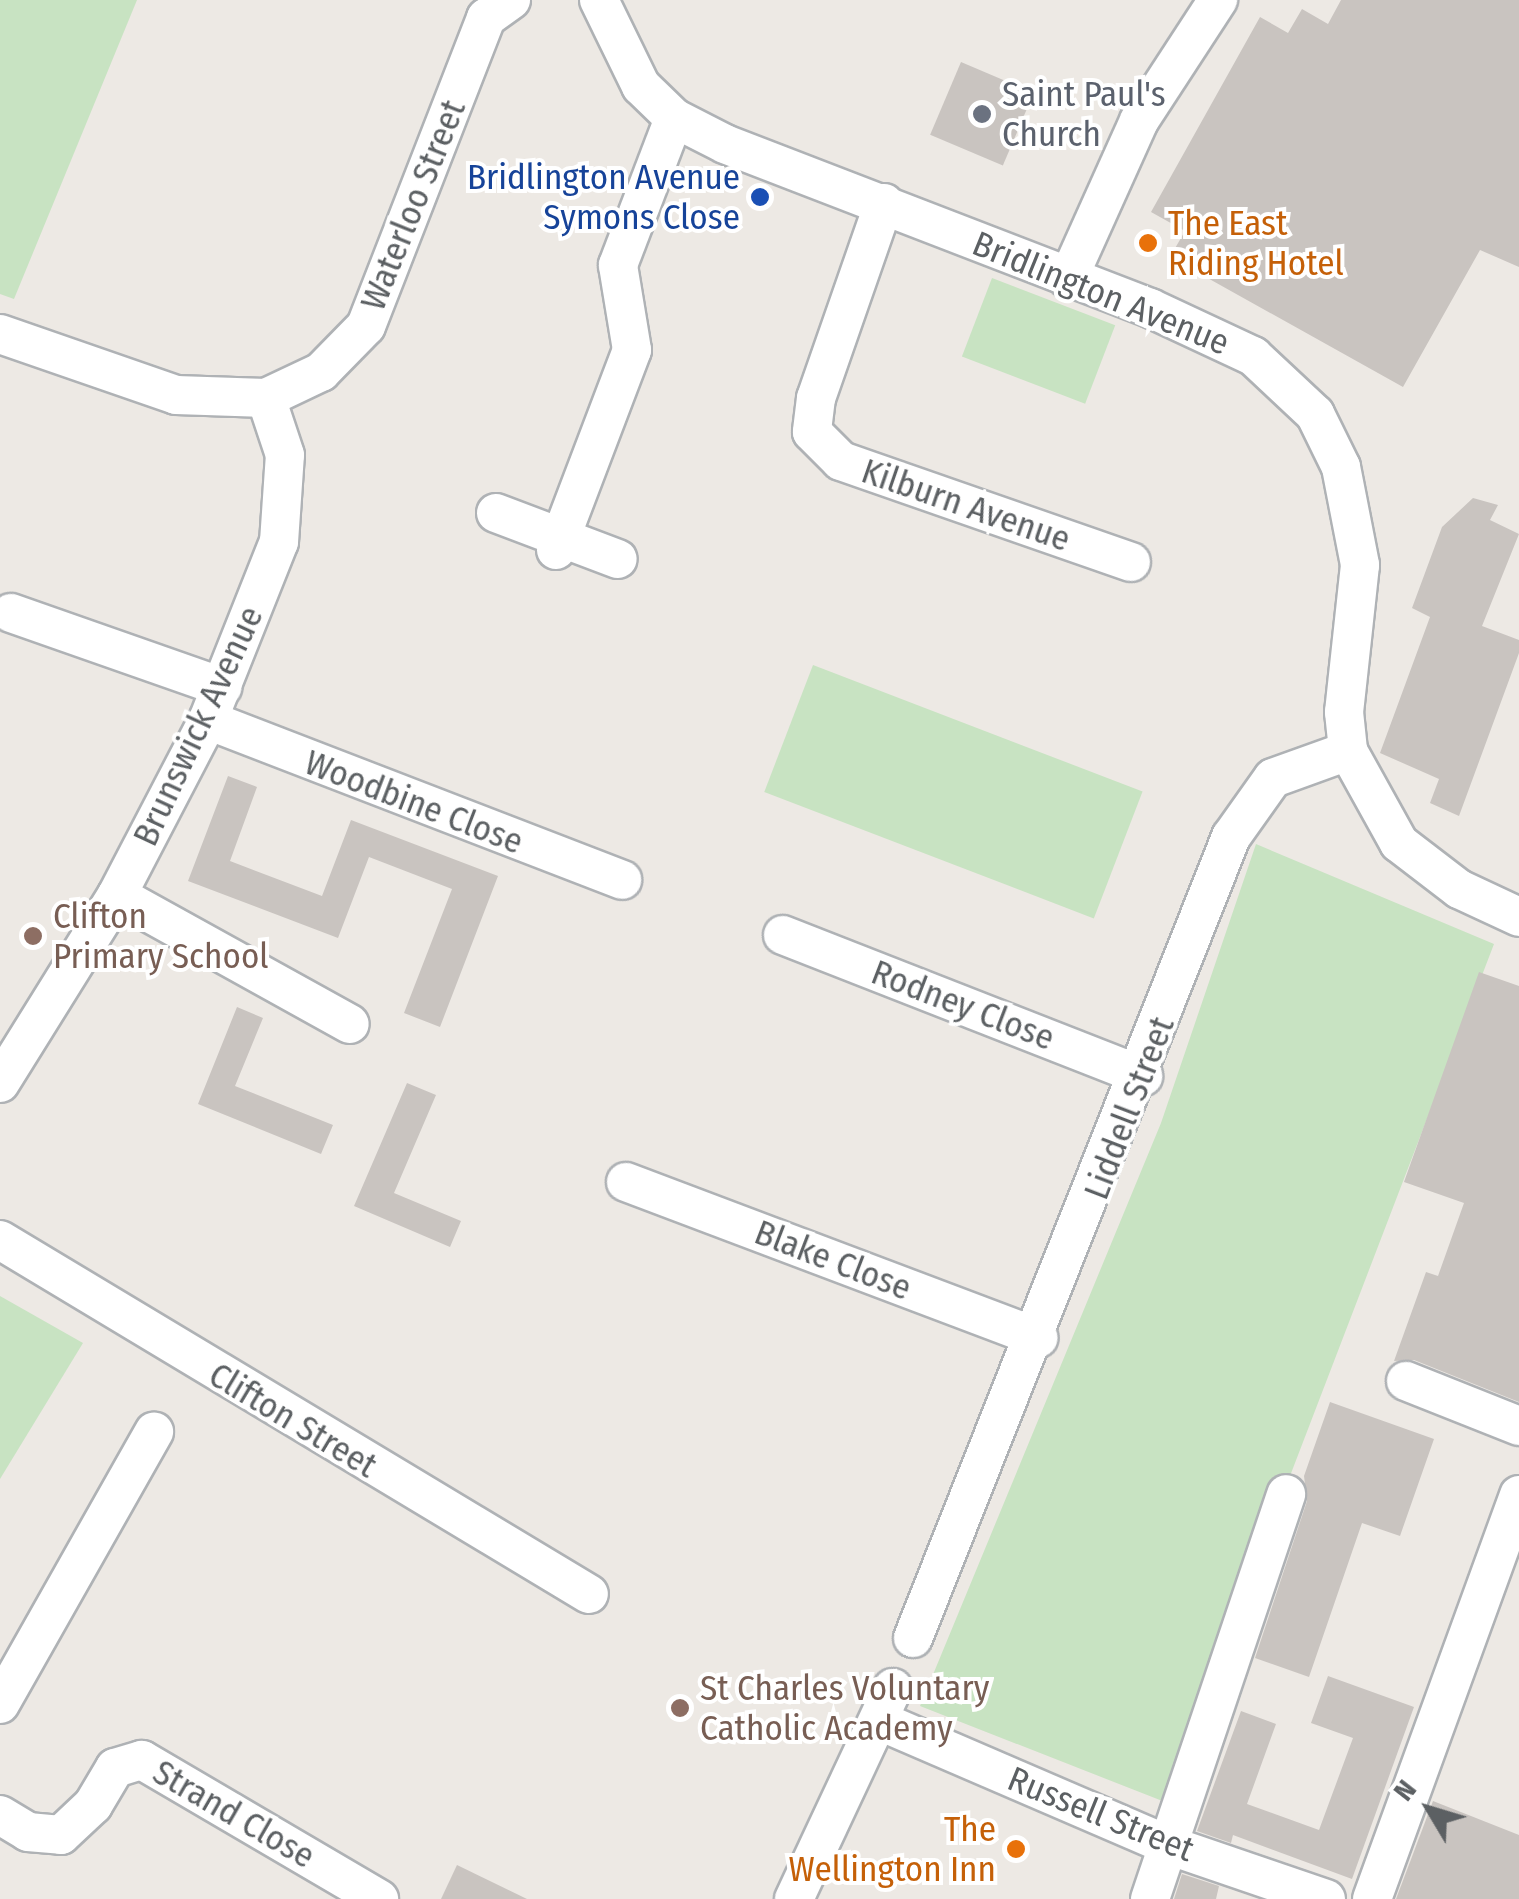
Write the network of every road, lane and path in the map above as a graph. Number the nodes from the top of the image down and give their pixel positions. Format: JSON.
{"nodes":[{"id":1,"x":510,"y":0,"type":"edge"},
{"id":2,"x":599,"y":0,"type":"edge"},
{"id":3,"x":1218,"y":0,"type":"edge"},
{"id":4,"x":674,"y":118,"type":"junction"},
{"id":5,"x":884,"y":204,"type":"junction"},
{"id":6,"x":1068,"y":279,"type":"junction"},
{"id":7,"x":0,"y":334,"type":"edge"},
{"id":8,"x":266,"y":398,"type":"junction"},
{"id":9,"x":496,"y":513,"type":"dead end"},
{"id":10,"x":558,"y":544,"type":"junction"},
{"id":11,"x":618,"y":558,"type":"dead end"},
{"id":12,"x":1131,"y":562,"type":"dead end"},
{"id":13,"x":11,"y":613,"type":"dead end"},
{"id":14,"x":215,"y":704,"type":"junction"},
{"id":15,"x":1348,"y":751,"type":"junction"},
{"id":16,"x":622,"y":880,"type":"dead end"},
{"id":17,"x":117,"y":894,"type":"junction"},
{"id":18,"x":1519,"y":918,"type":"edge"},
{"id":19,"x":783,"y":935,"type":"dead end"},
{"id":20,"x":350,"y":1024,"type":"dead end"},
{"id":21,"x":1143,"y":1076,"type":"junction"},
{"id":22,"x":0,"y":1082,"type":"edge"},
{"id":23,"x":626,"y":1182,"type":"dead end"},
{"id":24,"x":0,"y":1240,"type":"edge"},
{"id":25,"x":1039,"y":1338,"type":"junction"},
{"id":26,"x":1406,"y":1381,"type":"dead end"},
{"id":27,"x":1519,"y":1426,"type":"edge"},
{"id":28,"x":154,"y":1432,"type":"dead end"},
{"id":29,"x":1286,"y":1494,"type":"dead end"},
{"id":30,"x":1519,"y":1495,"type":"edge"},
{"id":31,"x":589,"y":1594,"type":"dead end"},
{"id":32,"x":914,"y":1638,"type":"dead end"},
{"id":33,"x":0,"y":1704,"type":"edge"},
{"id":34,"x":0,"y":1814,"type":"edge"},
{"id":35,"x":1168,"y":1845,"type":"junction"},
{"id":36,"x":379,"y":1899,"type":"edge"},
{"id":37,"x":794,"y":1899,"type":"edge"},
{"id":38,"x":1150,"y":1899,"type":"edge"},
{"id":39,"x":1326,"y":1899,"type":"edge"},
{"id":40,"x":1372,"y":1899,"type":"edge"}],
"edges":[{"from":1,"to":8,"type":"street","name":"Waterloo Street"},
{"from":2,"to":4,"type":"street","name":"Bridlington Avenue"},
{"from":3,"to":6,"type":"street"},
{"from":4,"to":5,"type":"street","name":"Bridlington Avenue"},
{"from":4,"to":10,"type":"street"},
{"from":5,"to":6,"type":"street","name":"Bridlington Avenue"},
{"from":5,"to":12,"type":"street","name":"Kilburn Avenue"},
{"from":6,"to":15,"type":"street","name":"Bridlington Avenue"},
{"from":7,"to":8,"type":"street","name":"Waterloo Street"},
{"from":8,"to":14,"type":"street","name":"Brunswick Avenue"},
{"from":9,"to":10,"type":"street"},
{"from":10,"to":11,"type":"street"},
{"from":13,"to":14,"type":"street","name":"Woodbine Close"},
{"from":14,"to":16,"type":"street","name":"Woodbine Close"},
{"from":14,"to":17,"type":"street","name":"Brunswick Avenue"},
{"from":15,"to":18,"type":"street","name":"Bridlington Avenue"},
{"from":15,"to":21,"type":"street","name":"Liddell Street"},
{"from":17,"to":20,"type":"street"},
{"from":17,"to":22,"type":"street","name":"Brunswick Avenue"},
{"from":19,"to":21,"type":"street","name":"Rodney Close"},
{"from":21,"to":25,"type":"street","name":"Liddell Street"},
{"from":23,"to":25,"type":"street","name":"Blake Close"},
{"from":24,"to":31,"type":"street","name":"Clifton Street"},
{"from":25,"to":32,"type":"street","name":"Liddell Street"},
{"from":26,"to":27,"type":"street"},
{"from":28,"to":33,"type":"street"},
{"from":29,"to":35,"type":"street"},
{"from":30,"to":40,"type":"street"},
{"from":34,"to":36,"type":"street","name":"Strand Close"},
{"from":35,"to":37,"type":"street","name":"Russell Street"},
{"from":35,"to":38,"type":"street"},
{"from":35,"to":39,"type":"street","name":"Russell Street"}]}
